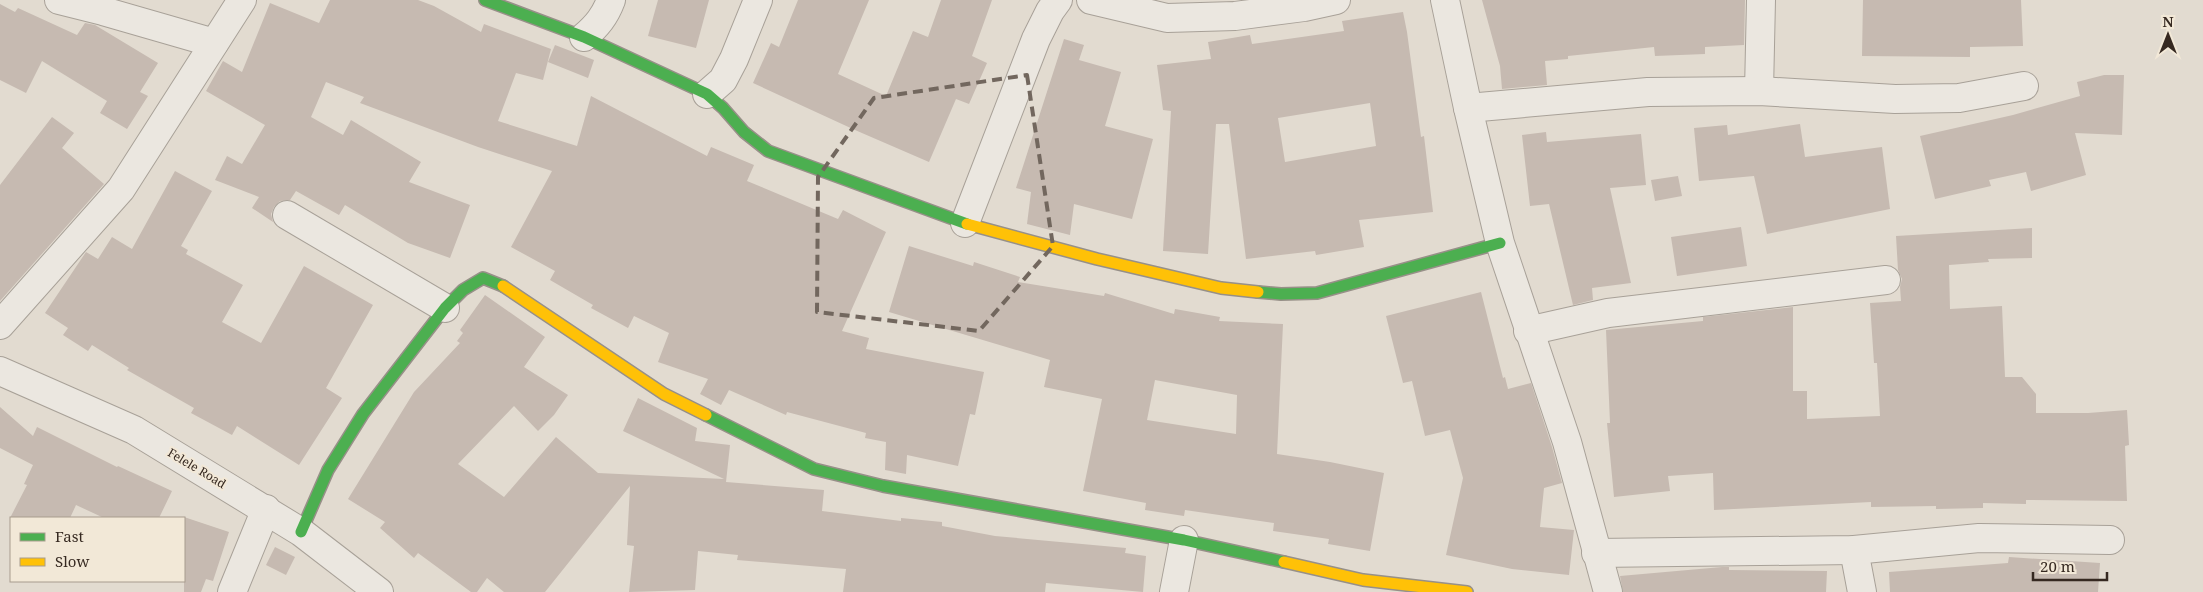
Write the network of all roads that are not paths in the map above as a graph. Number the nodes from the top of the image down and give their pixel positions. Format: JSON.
{"nodes":[{"id":1,"x":59,"y":0,"type":"edge"},
{"id":2,"x":242,"y":0,"type":"edge"},
{"id":3,"x":485,"y":0,"type":"edge"},
{"id":4,"x":611,"y":0,"type":"edge"},
{"id":5,"x":758,"y":0,"type":"edge"},
{"id":6,"x":1058,"y":0,"type":"edge"},
{"id":7,"x":1091,"y":0,"type":"edge"},
{"id":8,"x":1336,"y":0,"type":"edge"},
{"id":9,"x":1445,"y":0,"type":"edge"},
{"id":10,"x":1761,"y":0,"type":"edge"},
{"id":11,"x":584,"y":37,"type":"junction"},
{"id":12,"x":214,"y":44,"type":"junction"},
{"id":13,"x":2024,"y":86,"type":"dead end"},
{"id":14,"x":1759,"y":91,"type":"junction"},
{"id":15,"x":707,"y":94,"type":"junction"},
{"id":16,"x":1468,"y":108,"type":"junction"},
{"id":17,"x":287,"y":214,"type":"dead end"},
{"id":18,"x":965,"y":223,"type":"junction"},
{"id":19,"x":1500,"y":243,"type":"junction"},
{"id":20,"x":1886,"y":280,"type":"dead end"},
{"id":21,"x":445,"y":308,"type":"junction"},
{"id":22,"x":0,"y":325,"type":"edge"},
{"id":23,"x":1528,"y":331,"type":"junction"},
{"id":24,"x":0,"y":370,"type":"edge"},
{"id":25,"x":266,"y":509,"type":"junction"},
{"id":26,"x":301,"y":532,"type":"junction"},
{"id":27,"x":1184,"y":540,"type":"junction"},
{"id":28,"x":2110,"y":540,"type":"dead end"},
{"id":29,"x":1854,"y":550,"type":"junction"},
{"id":30,"x":1596,"y":554,"type":"junction"},
{"id":31,"x":232,"y":592,"type":"edge"},
{"id":32,"x":379,"y":592,"type":"edge"},
{"id":33,"x":1174,"y":592,"type":"edge"},
{"id":34,"x":1467,"y":592,"type":"edge"},
{"id":35,"x":1608,"y":592,"type":"edge"},
{"id":36,"x":1862,"y":592,"type":"edge"}],
"edges":[{"from":1,"to":12,"type":"street"},
{"from":2,"to":12,"type":"street"},
{"from":3,"to":11,"type":"street"},
{"from":4,"to":11,"type":"street"},
{"from":5,"to":15,"type":"street"},
{"from":6,"to":18,"type":"street"},
{"from":7,"to":8,"type":"street"},
{"from":9,"to":16,"type":"street"},
{"from":10,"to":14,"type":"street"},
{"from":11,"to":15,"type":"street"},
{"from":12,"to":22,"type":"street"},
{"from":13,"to":14,"type":"street"},
{"from":14,"to":16,"type":"street"},
{"from":15,"to":18,"type":"street"},
{"from":16,"to":19,"type":"street"},
{"from":17,"to":21,"type":"street"},
{"from":18,"to":19,"type":"street"},
{"from":19,"to":23,"type":"street"},
{"from":20,"to":23,"type":"street"},
{"from":21,"to":26,"type":"street"},
{"from":21,"to":27,"type":"street"},
{"from":23,"to":30,"type":"street"},
{"from":24,"to":25,"type":"street","name":"Felele Road"},
{"from":25,"to":26,"type":"street","name":"Felele Road"},
{"from":25,"to":31,"type":"street"},
{"from":26,"to":32,"type":"street","name":"Felele Road"},
{"from":27,"to":33,"type":"street"},
{"from":27,"to":34,"type":"street"},
{"from":28,"to":29,"type":"street"},
{"from":29,"to":30,"type":"street"},
{"from":29,"to":36,"type":"street"},
{"from":30,"to":35,"type":"street"}]}
